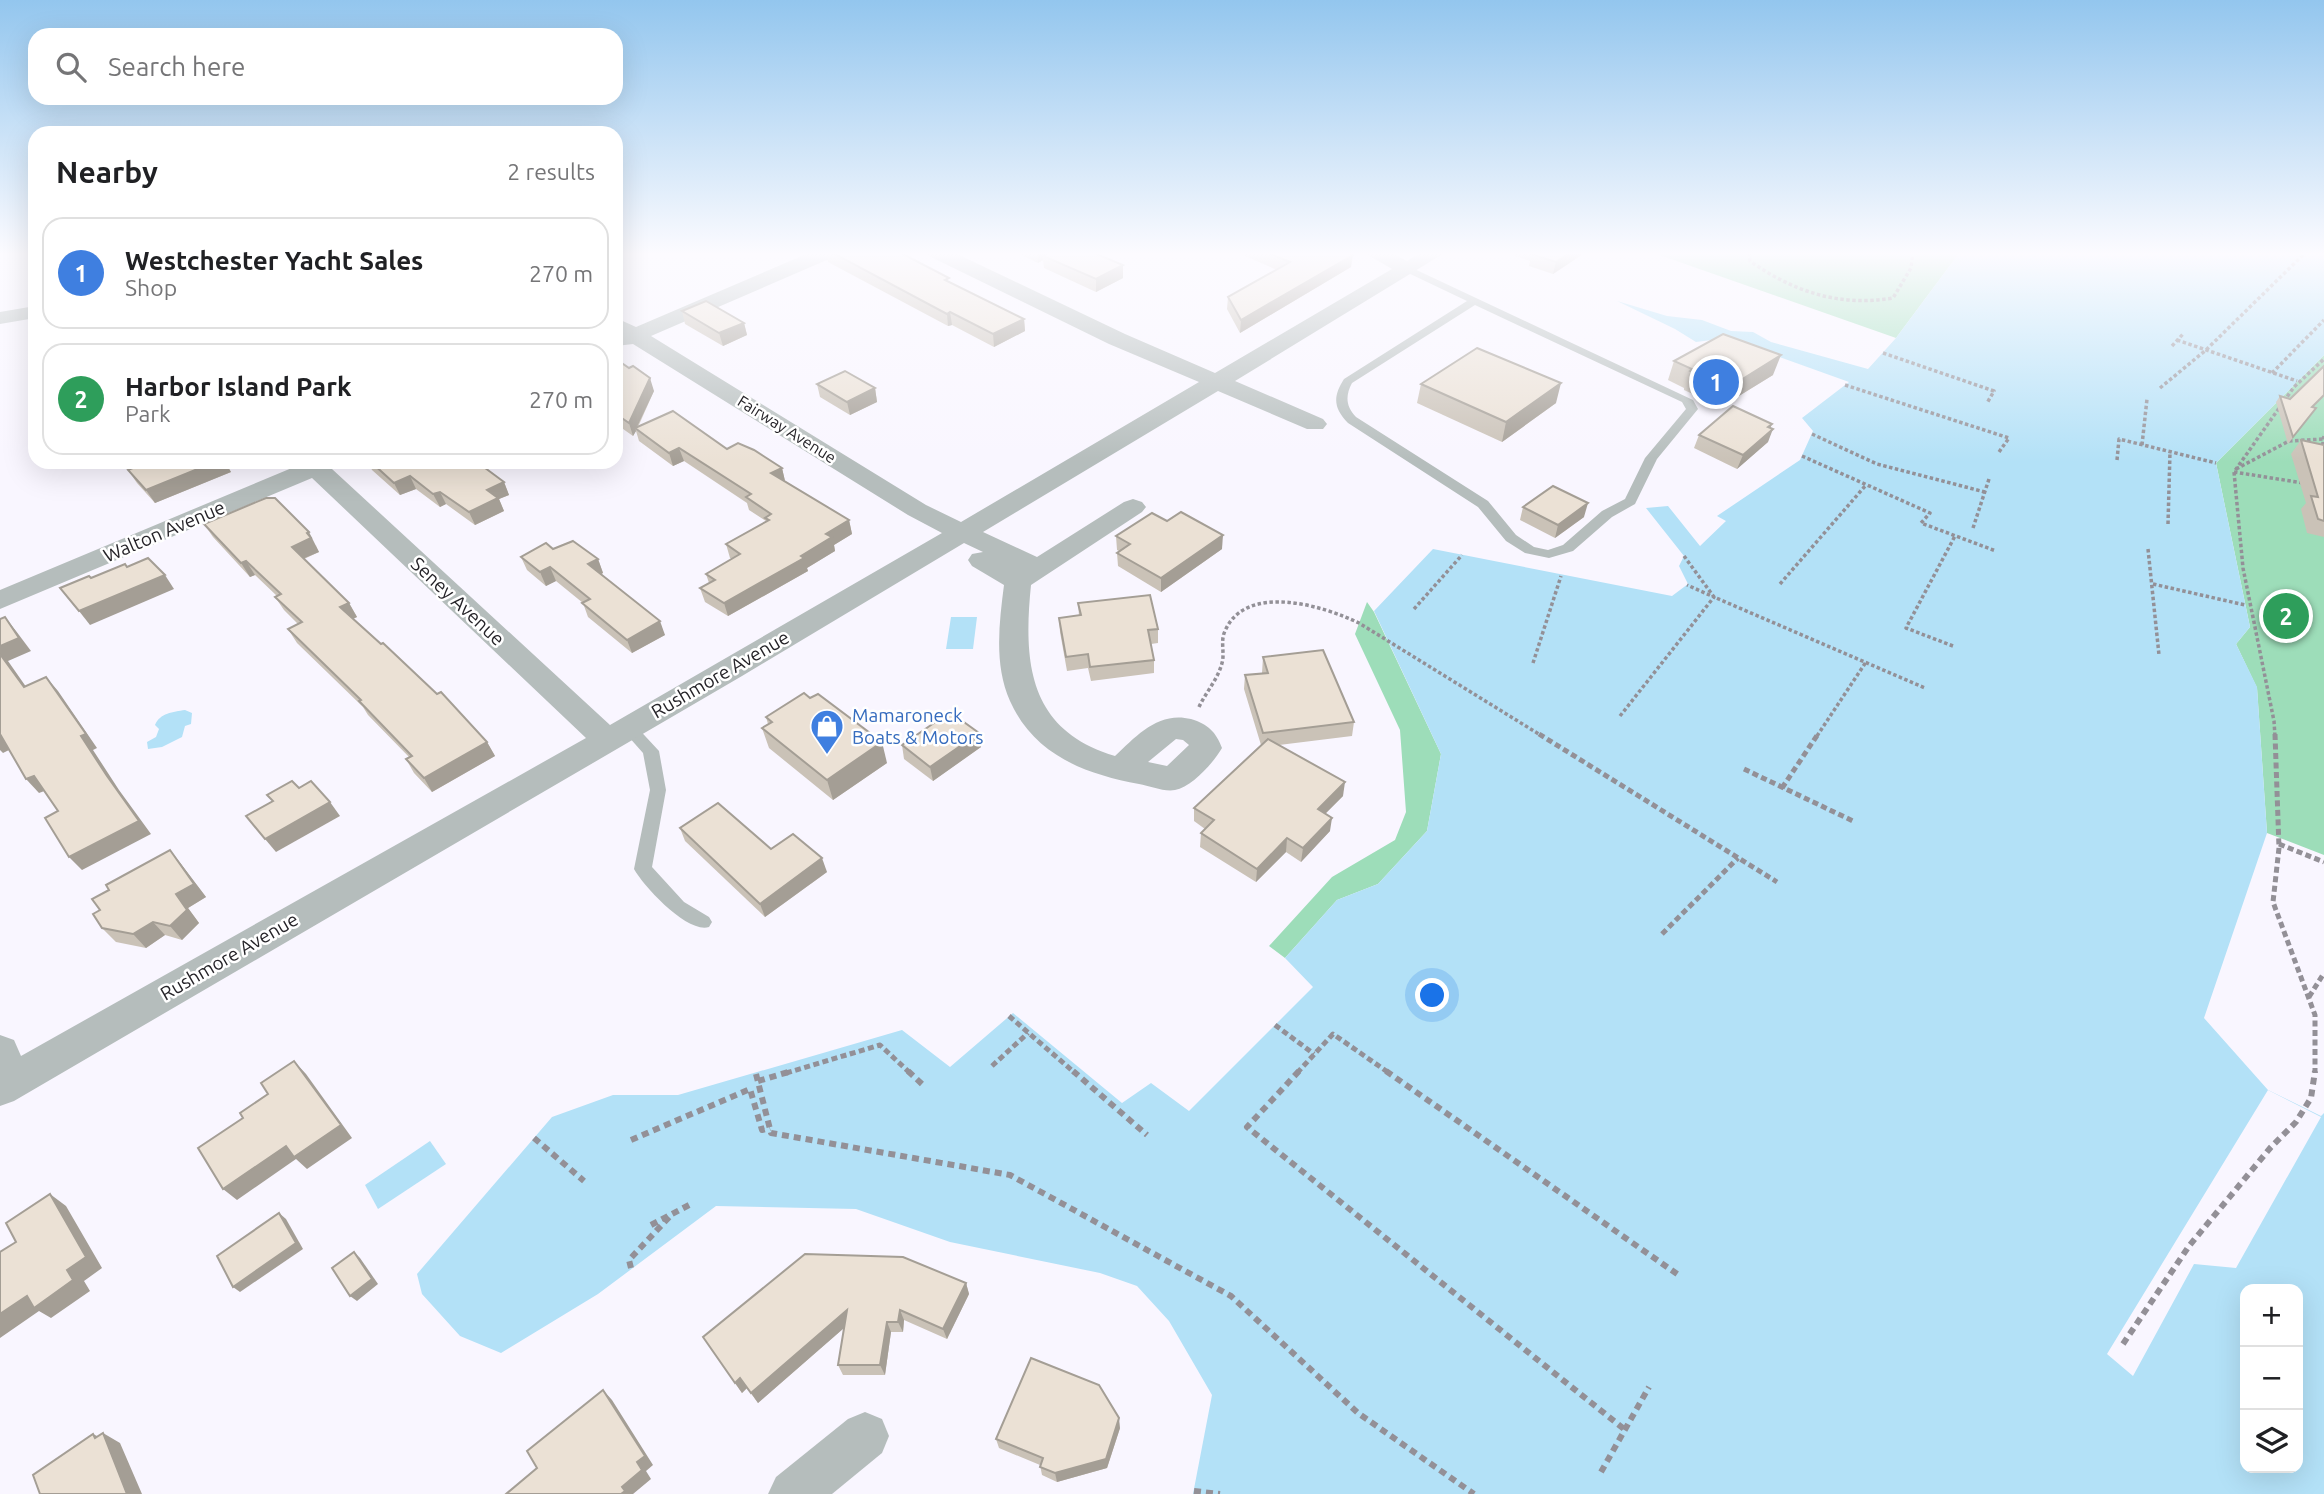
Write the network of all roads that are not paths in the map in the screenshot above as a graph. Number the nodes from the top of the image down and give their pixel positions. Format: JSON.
{"nodes":[{"id":1,"x":653,"y":322,"type":"edge"},
{"id":2,"x":1080,"y":322,"type":"edge"},
{"id":3,"x":1317,"y":322,"type":"edge"},
{"id":4,"x":1441,"y":322,"type":"edge"},
{"id":5,"x":1521,"y":322,"type":"edge"},
{"id":6,"x":623,"y":334,"type":"edge"},
{"id":7,"x":623,"y":335,"type":"edge"},
{"id":8,"x":1214,"y":381,"type":"junction"},
{"id":9,"x":1315,"y":424,"type":"dead end"},
{"id":10,"x":305,"y":469,"type":"edge"},
{"id":11,"x":323,"y":469,"type":"edge"},
{"id":12,"x":1133,"y":507,"type":"dead end"},
{"id":13,"x":959,"y":533,"type":"junction"},
{"id":14,"x":1028,"y":575,"type":"junction"},
{"id":15,"x":0,"y":600,"type":"edge"},
{"id":16,"x":618,"y":734,"type":"junction"},
{"id":17,"x":1121,"y":769,"type":"junction"},
{"id":18,"x":703,"y":922,"type":"dead end"},
{"id":19,"x":4,"y":1073,"type":"edge"},
{"id":20,"x":865,"y":1436,"type":"dead end"},
{"id":21,"x":793,"y":1494,"type":"edge"}],
"edges":[{"from":1,"to":6,"type":"street"},
{"from":2,"to":8,"type":"street"},
{"from":3,"to":8,"type":"street","name":"Rushmore Avenue"},
{"from":4,"to":5,"type":"lane"},
{"from":7,"to":13,"type":"street","name":"Fairway Avenue"},
{"from":8,"to":9,"type":"street"},
{"from":8,"to":13,"type":"street","name":"Rushmore Avenue"},
{"from":10,"to":15,"type":"street","name":"Walton Avenue"},
{"from":11,"to":16,"type":"street","name":"Seney Avenue"},
{"from":12,"to":14,"type":"street"},
{"from":13,"to":14,"type":"street","name":"Fairway Avenue"},
{"from":13,"to":16,"type":"street","name":"Rushmore Avenue"},
{"from":14,"to":17,"type":"street"},
{"from":16,"to":18,"type":"lane"},
{"from":16,"to":19,"type":"street","name":"Rushmore Avenue"},
{"from":17,"to":17,"type":"street"},
{"from":20,"to":21,"type":"street"}]}
